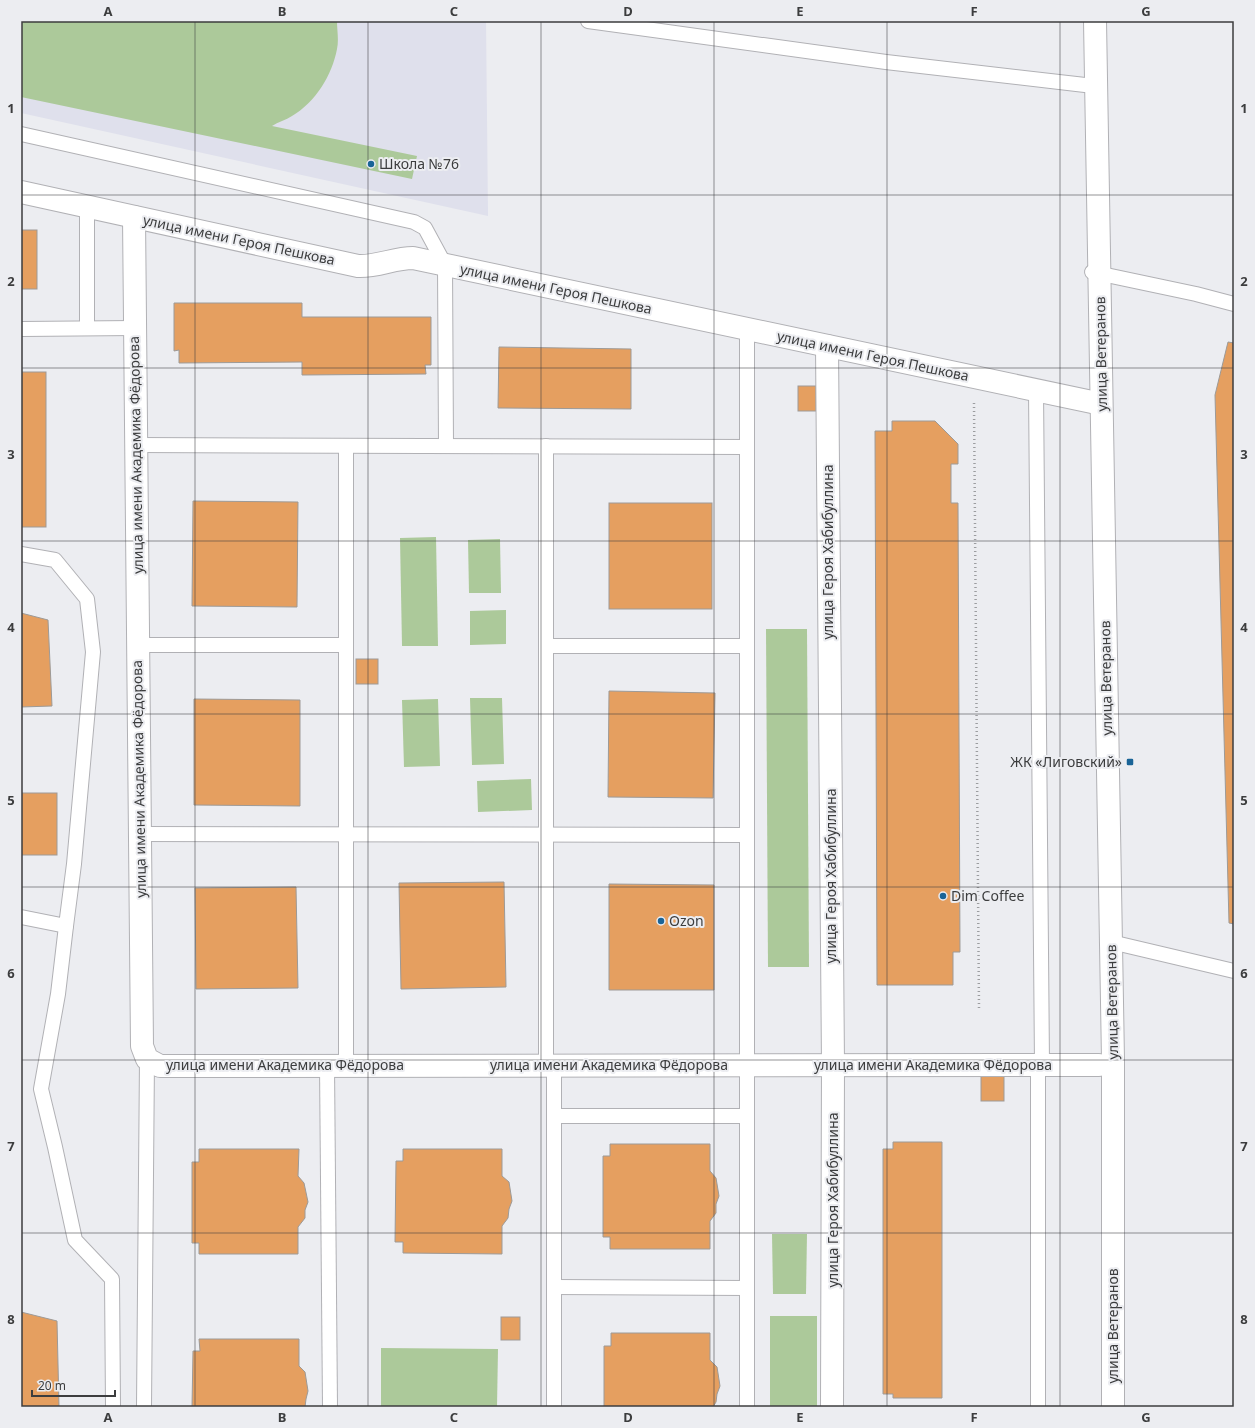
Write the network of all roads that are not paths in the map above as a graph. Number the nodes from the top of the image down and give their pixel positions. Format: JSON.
{"nodes":[{"id":1,"x":588,"y":21,"type":"edge"},
{"id":2,"x":1084,"y":21,"type":"edge"},
{"id":3,"x":1095,"y":21,"type":"edge"},
{"id":4,"x":1085,"y":85,"type":"junction"},
{"id":5,"x":21,"y":134,"type":"edge"},
{"id":6,"x":21,"y":192,"type":"edge"},
{"id":7,"x":87,"y":206,"type":"junction"},
{"id":8,"x":134,"y":217,"type":"junction"},
{"id":9,"x":445,"y":265,"type":"junction"},
{"id":10,"x":1094,"y":273,"type":"junction"},
{"id":11,"x":1234,"y":304,"type":"edge"},
{"id":12,"x":87,"y":328,"type":"junction"},
{"id":13,"x":135,"y":328,"type":"junction"},
{"id":14,"x":21,"y":329,"type":"edge"},
{"id":15,"x":747,"y":329,"type":"junction"},
{"id":16,"x":827,"y":346,"type":"junction"},
{"id":17,"x":1036,"y":390,"type":"junction"},
{"id":18,"x":1092,"y":402,"type":"junction"},
{"id":19,"x":136,"y":446,"type":"junction"},
{"id":20,"x":346,"y":446,"type":"junction"},
{"id":21,"x":446,"y":446,"type":"junction"},
{"id":22,"x":546,"y":446,"type":"junction"},
{"id":23,"x":747,"y":446,"type":"junction"},
{"id":24,"x":21,"y":554,"type":"edge"},
{"id":25,"x":138,"y":645,"type":"junction"},
{"id":26,"x":346,"y":645,"type":"junction"},
{"id":27,"x":546,"y":646,"type":"junction"},
{"id":28,"x":747,"y":646,"type":"junction"},
{"id":29,"x":140,"y":834,"type":"junction"},
{"id":30,"x":346,"y":834,"type":"junction"},
{"id":31,"x":546,"y":835,"type":"junction"},
{"id":32,"x":747,"y":835,"type":"junction"},
{"id":33,"x":21,"y":917,"type":"edge"},
{"id":34,"x":66,"y":926,"type":"junction"},
{"id":35,"x":1111,"y":942,"type":"junction"},
{"id":36,"x":1234,"y":971,"type":"edge"},
{"id":37,"x":147,"y":1059,"type":"junction"},
{"id":38,"x":1040,"y":1064,"type":"junction"},
{"id":39,"x":336,"y":1065,"type":"junction"},
{"id":40,"x":550,"y":1065,"type":"junction"},
{"id":41,"x":747,"y":1065,"type":"junction"},
{"id":42,"x":833,"y":1065,"type":"junction"},
{"id":43,"x":1099,"y":1065,"type":"junction"},
{"id":44,"x":554,"y":1116,"type":"junction"},
{"id":45,"x":746,"y":1116,"type":"junction"},
{"id":46,"x":554,"y":1287,"type":"junction"},
{"id":47,"x":747,"y":1288,"type":"junction"},
{"id":48,"x":113,"y":1407,"type":"edge"},
{"id":49,"x":144,"y":1407,"type":"edge"},
{"id":50,"x":330,"y":1407,"type":"edge"},
{"id":51,"x":554,"y":1407,"type":"edge"},
{"id":52,"x":746,"y":1407,"type":"edge"},
{"id":53,"x":832,"y":1407,"type":"edge"},
{"id":54,"x":1038,"y":1407,"type":"edge"},
{"id":55,"x":1101,"y":1407,"type":"edge"},
{"id":56,"x":1113,"y":1407,"type":"edge"}],
"edges":[{"from":1,"to":4,"type":"lane"},
{"from":2,"to":4,"type":"street","name":"улица Ветеранов"},
{"from":3,"to":10,"type":"street","name":"улица Ветеранов"},
{"from":4,"to":10,"type":"street","name":"улица Ветеранов"},
{"from":5,"to":9,"type":"lane"},
{"from":6,"to":7,"type":"street","name":"улица имени Героя Пешкова"},
{"from":7,"to":8,"type":"street","name":"улица имени Героя Пешкова"},
{"from":7,"to":12,"type":"lane"},
{"from":8,"to":9,"type":"street","name":"улица имени Героя Пешкова"},
{"from":8,"to":13,"type":"street","name":"улица имени Академика Фёдорова"},
{"from":9,"to":15,"type":"street","name":"улица имени Героя Пешкова"},
{"from":9,"to":21,"type":"lane"},
{"from":10,"to":11,"type":"lane"},
{"from":10,"to":18,"type":"street","name":"улица Ветеранов"},
{"from":10,"to":35,"type":"street","name":"улица Ветеранов"},
{"from":12,"to":13,"type":"lane"},
{"from":12,"to":14,"type":"lane"},
{"from":13,"to":19,"type":"street","name":"улица имени Академика Фёдорова"},
{"from":15,"to":16,"type":"street","name":"улица имени Героя Пешкова"},
{"from":15,"to":23,"type":"lane"},
{"from":16,"to":17,"type":"street","name":"улица имени Героя Пешкова"},
{"from":16,"to":42,"type":"street","name":"улица Героя Хабибуллина"},
{"from":17,"to":18,"type":"street","name":"улица имени Героя Пешкова"},
{"from":17,"to":38,"type":"lane"},
{"from":18,"to":43,"type":"street","name":"улица Ветеранов"},
{"from":19,"to":20,"type":"lane"},
{"from":19,"to":25,"type":"street","name":"улица имени Академика Фёдорова"},
{"from":20,"to":21,"type":"lane"},
{"from":20,"to":26,"type":"lane"},
{"from":21,"to":22,"type":"lane"},
{"from":22,"to":23,"type":"lane"},
{"from":22,"to":27,"type":"lane"},
{"from":23,"to":28,"type":"lane"},
{"from":24,"to":34,"type":"lane"},
{"from":25,"to":26,"type":"lane"},
{"from":25,"to":29,"type":"street","name":"улица имени Академика Фёдорова"},
{"from":26,"to":30,"type":"lane"},
{"from":27,"to":28,"type":"lane"},
{"from":27,"to":31,"type":"lane"},
{"from":28,"to":32,"type":"lane"},
{"from":29,"to":30,"type":"lane"},
{"from":29,"to":37,"type":"street","name":"улица имени Академика Фёдорова"},
{"from":30,"to":31,"type":"lane"},
{"from":30,"to":39,"type":"lane"},
{"from":31,"to":32,"type":"lane"},
{"from":31,"to":40,"type":"lane"},
{"from":32,"to":41,"type":"lane"},
{"from":33,"to":34,"type":"lane"},
{"from":34,"to":48,"type":"lane"},
{"from":35,"to":36,"type":"lane"},
{"from":35,"to":56,"type":"street","name":"улица Ветеранов"},
{"from":37,"to":39,"type":"street","name":"улица имени Академика Фёдорова"},
{"from":37,"to":49,"type":"lane"},
{"from":38,"to":42,"type":"street","name":"улица имени Академика Фёдорова"},
{"from":38,"to":43,"type":"street","name":"улица имени Академика Фёдорова"},
{"from":38,"to":54,"type":"lane"},
{"from":39,"to":40,"type":"street","name":"улица имени Академика Фёдорова"},
{"from":39,"to":50,"type":"lane"},
{"from":40,"to":41,"type":"street","name":"улица имени Академика Фёдорова"},
{"from":40,"to":44,"type":"lane"},
{"from":41,"to":42,"type":"street","name":"улица имени Академика Фёдорова"},
{"from":41,"to":45,"type":"lane"},
{"from":42,"to":53,"type":"street","name":"улица Героя Хабибуллина"},
{"from":43,"to":55,"type":"street","name":"улица Ветеранов"},
{"from":44,"to":45,"type":"lane"},
{"from":44,"to":46,"type":"lane"},
{"from":45,"to":47,"type":"lane"},
{"from":46,"to":47,"type":"lane"},
{"from":46,"to":51,"type":"lane"},
{"from":47,"to":52,"type":"lane"}]}
